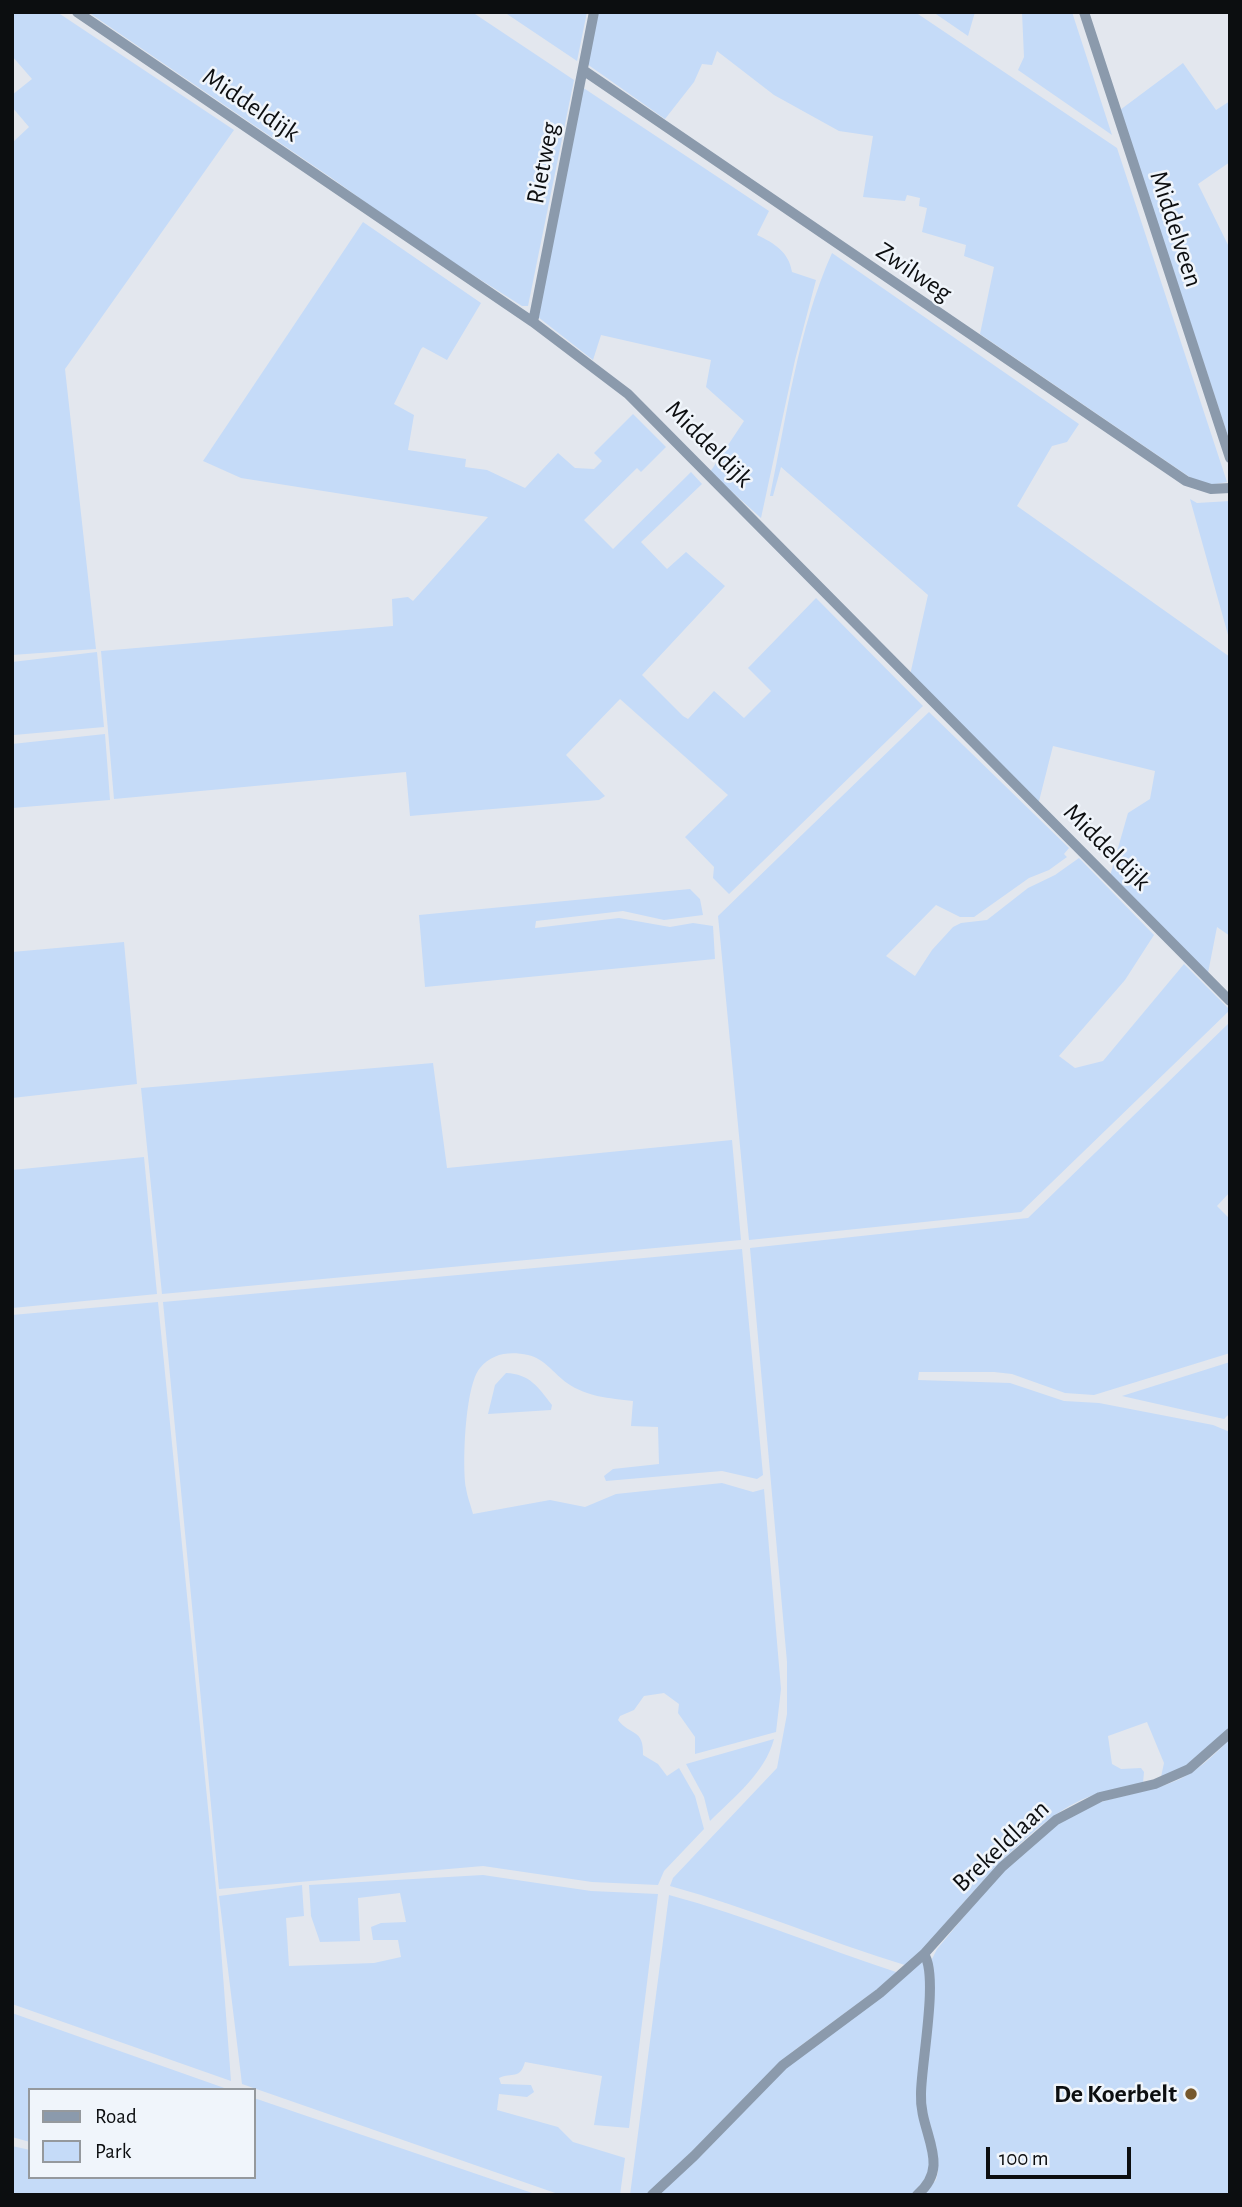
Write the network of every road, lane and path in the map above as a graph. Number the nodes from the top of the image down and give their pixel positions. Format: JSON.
{"nodes":[{"id":1,"x":77,"y":12,"type":"edge"},
{"id":2,"x":594,"y":12,"type":"edge"},
{"id":3,"x":1084,"y":12,"type":"edge"},
{"id":4,"x":583,"y":70,"type":"junction"},
{"id":5,"x":533,"y":322,"type":"junction"},
{"id":6,"x":1230,"y":458,"type":"edge"},
{"id":7,"x":1230,"y":488,"type":"edge"},
{"id":8,"x":1230,"y":1001,"type":"edge"},
{"id":9,"x":1230,"y":1733,"type":"edge"},
{"id":10,"x":924,"y":1954,"type":"junction"},
{"id":11,"x":652,"y":2195,"type":"edge"},
{"id":12,"x":917,"y":2195,"type":"edge"}],
"edges":[{"from":1,"to":5,"type":"street","name":"Middeldijk"},
{"from":2,"to":4,"type":"street","name":"Rietweg"},
{"from":3,"to":6,"type":"street","name":"Middelveen"},
{"from":4,"to":5,"type":"street","name":"Rietweg"},
{"from":4,"to":7,"type":"street","name":"Zwilweg"},
{"from":5,"to":8,"type":"street","name":"Middeldijk"},
{"from":9,"to":10,"type":"street","name":"Brekeldlaan"},
{"from":10,"to":11,"type":"street","name":"Brekeldlaan"},
{"from":10,"to":12,"type":"street"}]}
